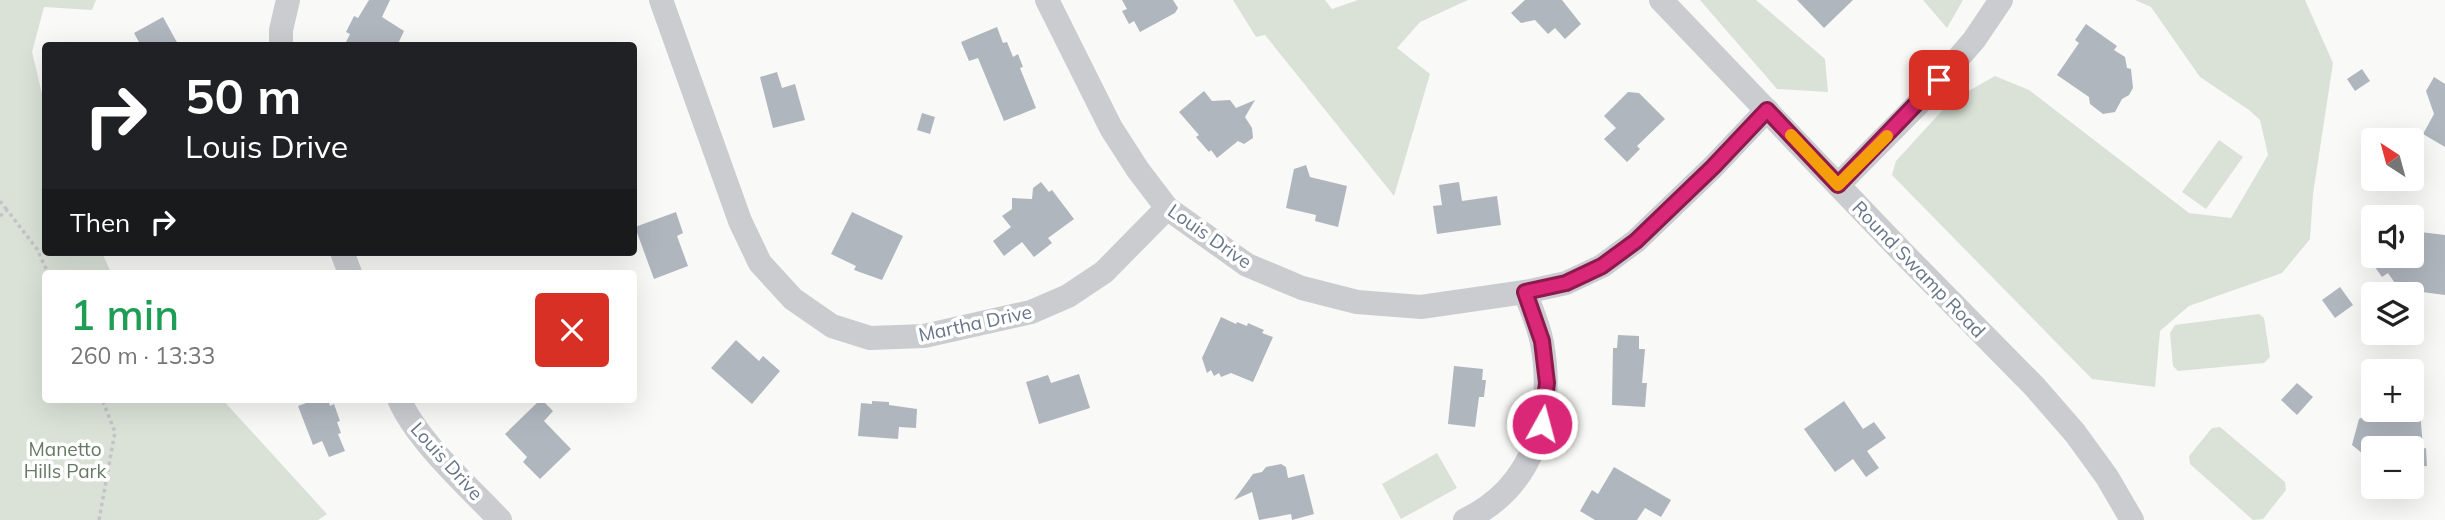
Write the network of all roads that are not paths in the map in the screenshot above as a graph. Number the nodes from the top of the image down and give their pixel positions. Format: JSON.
{"nodes":[{"id":1,"x":288,"y":0,"type":"edge"},
{"id":2,"x":661,"y":0,"type":"edge"},
{"id":3,"x":1047,"y":0,"type":"edge"},
{"id":4,"x":1661,"y":0,"type":"edge"},
{"id":5,"x":2001,"y":0,"type":"edge"},
{"id":6,"x":281,"y":42,"type":"edge"},
{"id":7,"x":1767,"y":110,"type":"junction"},
{"id":8,"x":1838,"y":185,"type":"junction"},
{"id":9,"x":1167,"y":208,"type":"junction"},
{"id":10,"x":1525,"y":292,"type":"junction"},
{"id":11,"x":401,"y":403,"type":"edge"},
{"id":12,"x":500,"y":520,"type":"edge"},
{"id":13,"x":1465,"y":520,"type":"edge"},
{"id":14,"x":2132,"y":520,"type":"edge"}],
"edges":[{"from":1,"to":6,"type":"street"},
{"from":2,"to":9,"type":"street","name":"Martha Drive"},
{"from":3,"to":9,"type":"street","name":"Louis Drive"},
{"from":4,"to":7,"type":"street","name":"Round Swamp Road"},
{"from":5,"to":8,"type":"street"},
{"from":7,"to":8,"type":"street","name":"Round Swamp Road"},
{"from":7,"to":10,"type":"street","name":"Louis Drive"},
{"from":8,"to":14,"type":"street","name":"Round Swamp Road"},
{"from":9,"to":10,"type":"street","name":"Louis Drive"},
{"from":10,"to":13,"type":"street"},
{"from":11,"to":12,"type":"street","name":"Louis Drive"}]}
